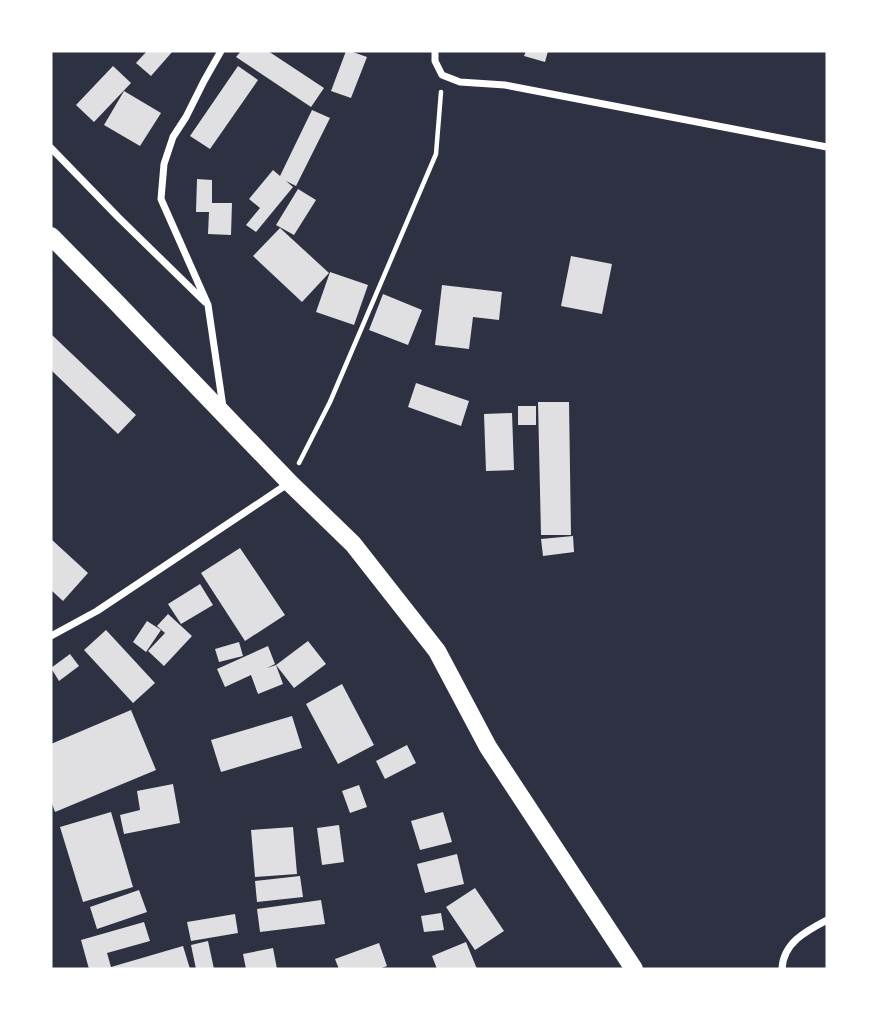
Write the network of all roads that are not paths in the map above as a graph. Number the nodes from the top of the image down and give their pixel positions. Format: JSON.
{"nodes":[{"id":1,"x":221,"y":51,"type":"edge"},
{"id":2,"x":436,"y":51,"type":"edge"},
{"id":3,"x":827,"y":147,"type":"edge"},
{"id":4,"x":51,"y":148,"type":"edge"},
{"id":5,"x":51,"y":236,"type":"edge"},
{"id":6,"x":208,"y":305,"type":"junction"},
{"id":7,"x":223,"y":413,"type":"junction"},
{"id":8,"x":290,"y":483,"type":"junction"},
{"id":9,"x":51,"y":636,"type":"edge"},
{"id":10,"x":827,"y":920,"type":"edge"},
{"id":11,"x":634,"y":969,"type":"edge"},
{"id":12,"x":782,"y":969,"type":"edge"}],
"edges":[{"from":1,"to":6,"type":"street"},
{"from":2,"to":3,"type":"street"},
{"from":4,"to":6,"type":"street"},
{"from":5,"to":7,"type":"main road"},
{"from":6,"to":7,"type":"street"},
{"from":7,"to":8,"type":"main road"},
{"from":8,"to":9,"type":"street"},
{"from":8,"to":11,"type":"main road"},
{"from":10,"to":12,"type":"street"}]}
